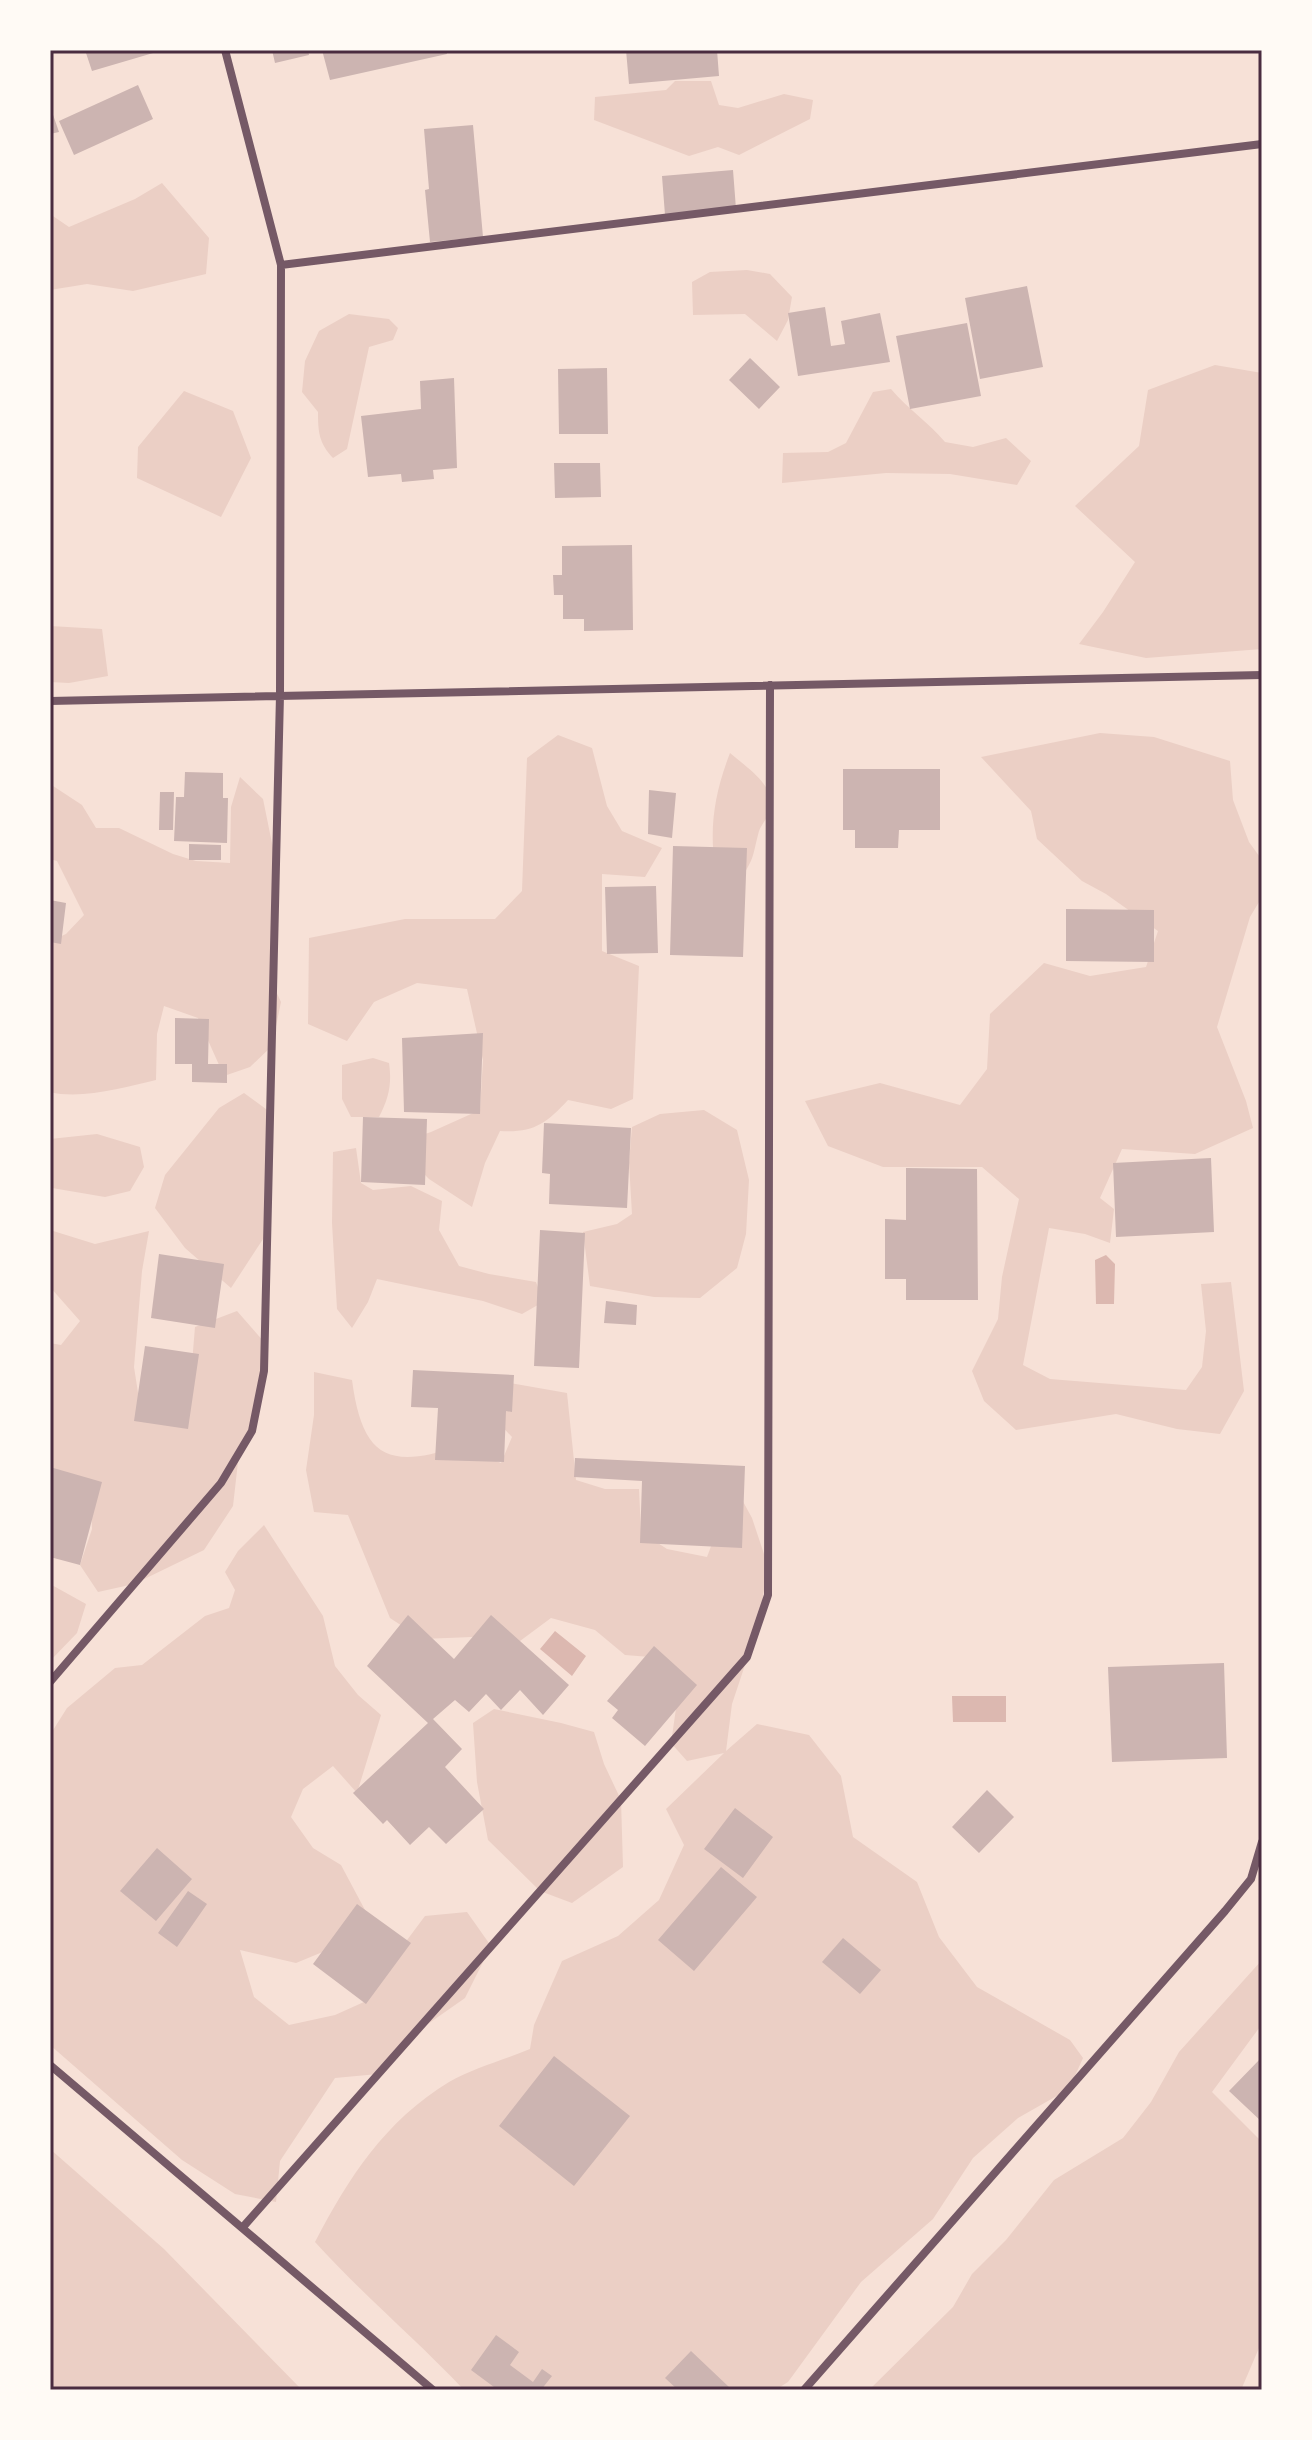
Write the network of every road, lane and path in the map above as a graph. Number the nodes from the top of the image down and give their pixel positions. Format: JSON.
{"nodes":[{"id":1,"x":225,"y":50,"type":"edge"},
{"id":2,"x":1262,"y":144,"type":"edge"},
{"id":3,"x":281,"y":265,"type":"junction"},
{"id":4,"x":1262,"y":675,"type":"edge"},
{"id":5,"x":770,"y":685,"type":"junction"},
{"id":6,"x":280,"y":695,"type":"junction"},
{"id":7,"x":50,"y":701,"type":"edge"},
{"id":8,"x":50,"y":1682,"type":"edge"},
{"id":9,"x":1262,"y":1842,"type":"edge"},
{"id":10,"x":50,"y":2065,"type":"edge"},
{"id":11,"x":243,"y":2227,"type":"junction"},
{"id":12,"x":433,"y":2390,"type":"edge"},
{"id":13,"x":804,"y":2390,"type":"edge"}],
"edges":[{"from":1,"to":3,"type":"street"},
{"from":2,"to":3,"type":"street"},
{"from":3,"to":6,"type":"street"},
{"from":4,"to":5,"type":"street"},
{"from":5,"to":6,"type":"street"},
{"from":5,"to":11,"type":"street"},
{"from":6,"to":7,"type":"street"},
{"from":6,"to":8,"type":"street"},
{"from":9,"to":13,"type":"street"},
{"from":10,"to":11,"type":"street"},
{"from":11,"to":12,"type":"street"}]}
